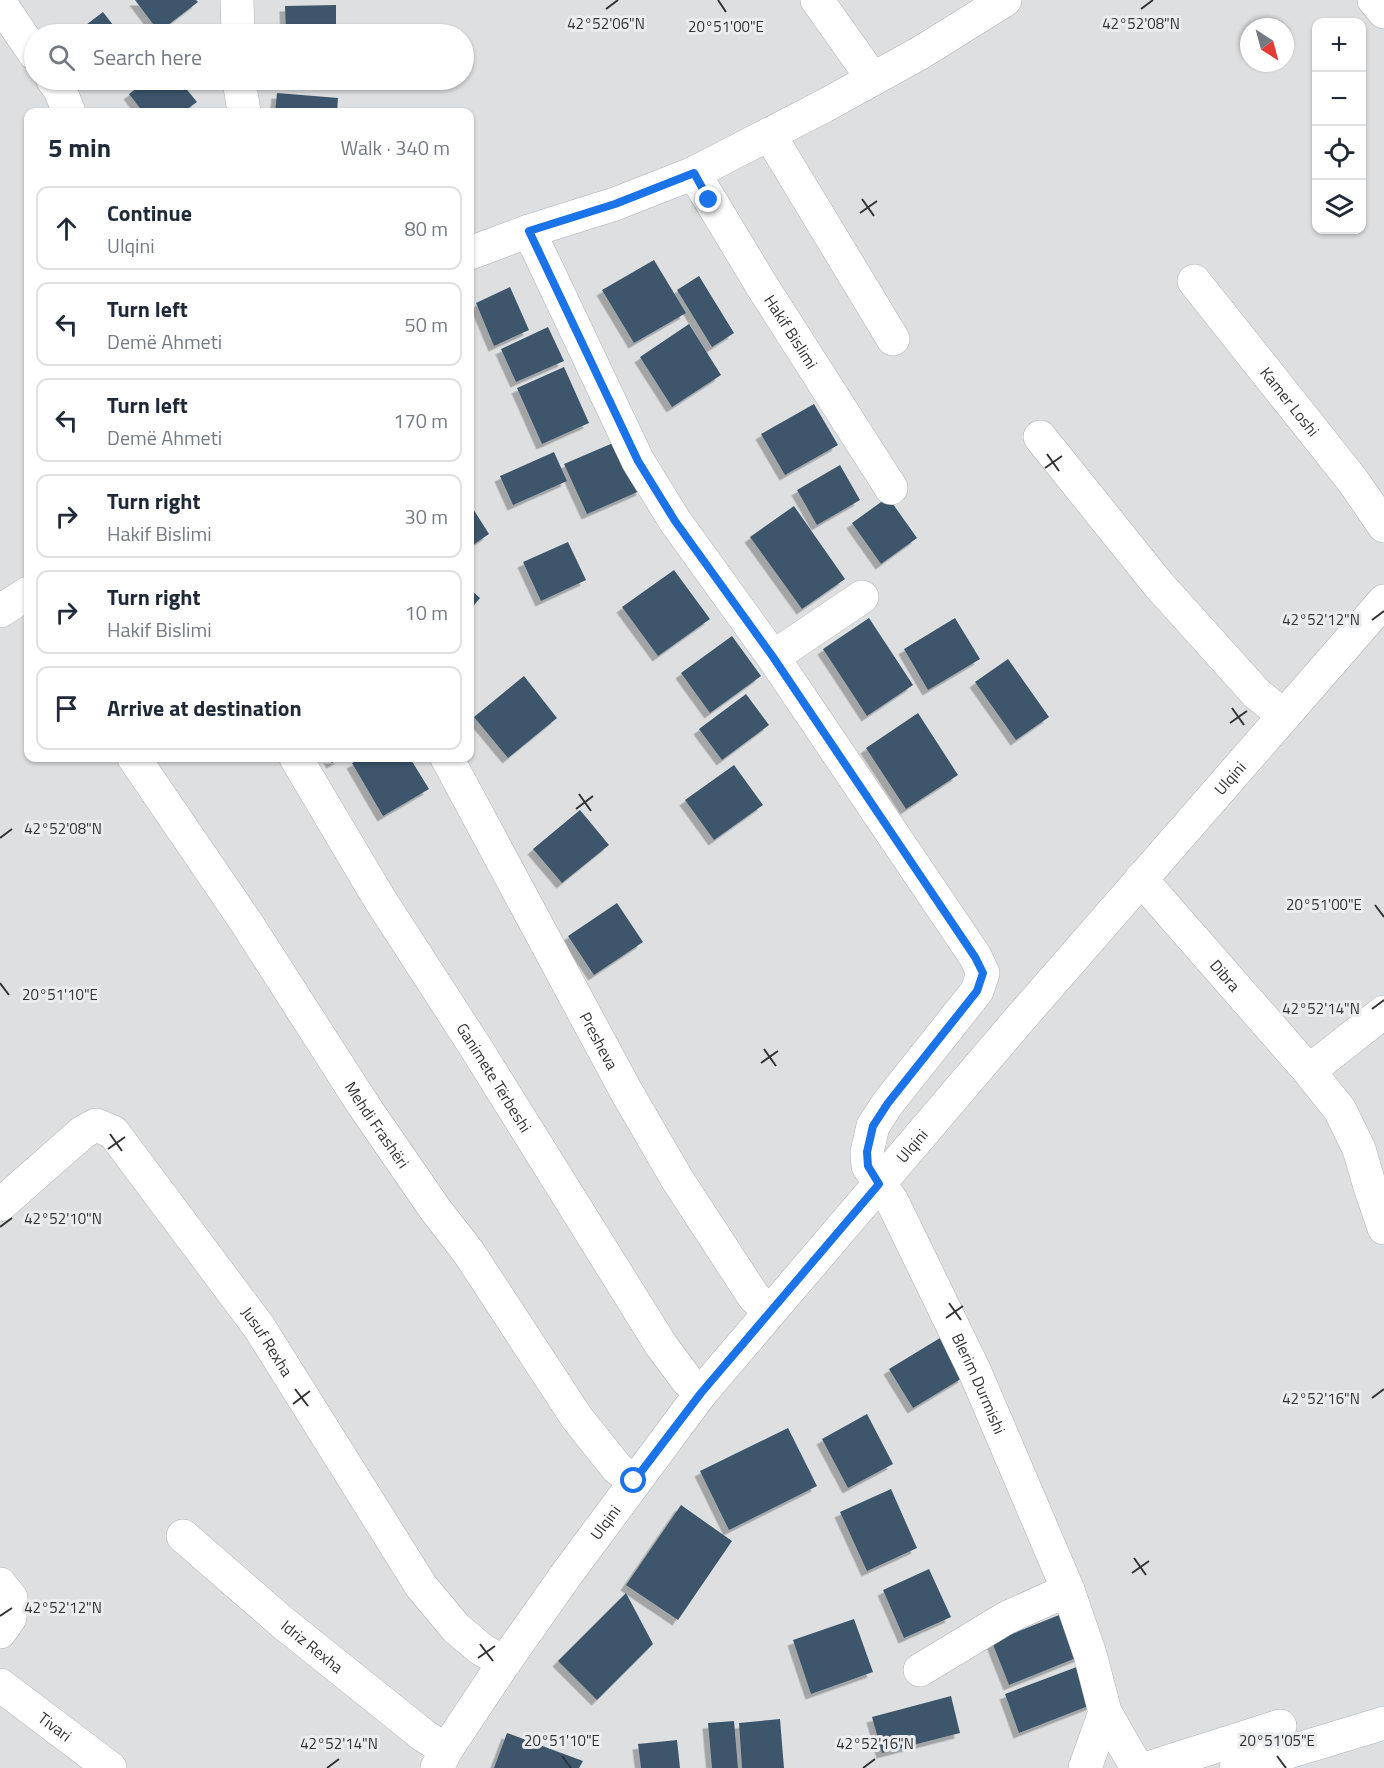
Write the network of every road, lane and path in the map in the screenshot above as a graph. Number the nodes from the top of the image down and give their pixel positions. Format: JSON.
{"nodes":[{"id":1,"x":237,"y":0,"type":"edge"},
{"id":2,"x":817,"y":0,"type":"edge"},
{"id":3,"x":1005,"y":0,"type":"edge"},
{"id":4,"x":1374,"y":0,"type":"edge"},
{"id":5,"x":0,"y":3,"type":"edge"},
{"id":6,"x":1384,"y":12,"type":"edge"},
{"id":7,"x":238,"y":24,"type":"edge"},
{"id":8,"x":24,"y":38,"type":"edge"},
{"id":9,"x":873,"y":79,"type":"junction"},
{"id":10,"x":60,"y":90,"type":"edge"},
{"id":11,"x":241,"y":90,"type":"edge"},
{"id":12,"x":67,"y":108,"type":"edge"},
{"id":13,"x":243,"y":108,"type":"edge"},
{"id":14,"x":769,"y":134,"type":"junction"},
{"id":15,"x":694,"y":173,"type":"junction"},
{"id":16,"x":529,"y":231,"type":"junction"},
{"id":17,"x":474,"y":252,"type":"edge"},
{"id":18,"x":1194,"y":281,"type":"dead end"},
{"id":19,"x":893,"y":339,"type":"dead end"},
{"id":20,"x":1040,"y":437,"type":"dead end"},
{"id":21,"x":891,"y":488,"type":"dead end"},
{"id":22,"x":1384,"y":526,"type":"edge"},
{"id":23,"x":862,"y":597,"type":"dead end"},
{"id":24,"x":1384,"y":601,"type":"edge"},
{"id":25,"x":773,"y":657,"type":"junction"},
{"id":26,"x":1283,"y":715,"type":"junction"},
{"id":27,"x":137,"y":762,"type":"edge"},
{"id":28,"x":298,"y":762,"type":"edge"},
{"id":29,"x":449,"y":762,"type":"edge"},
{"id":30,"x":1141,"y":879,"type":"junction"},
{"id":31,"x":1384,"y":1012,"type":"edge"},
{"id":32,"x":1309,"y":1071,"type":"junction"},
{"id":33,"x":1372,"y":1146,"type":"edge"},
{"id":34,"x":879,"y":1184,"type":"junction"},
{"id":35,"x":0,"y":1205,"type":"edge"},
{"id":36,"x":1384,"y":1228,"type":"edge"},
{"id":37,"x":769,"y":1311,"type":"junction"},
{"id":38,"x":701,"y":1393,"type":"junction"},
{"id":39,"x":634,"y":1481,"type":"junction"},
{"id":40,"x":183,"y":1536,"type":"dead end"},
{"id":41,"x":0,"y":1584,"type":"edge"},
{"id":42,"x":1068,"y":1590,"type":"junction"},
{"id":43,"x":0,"y":1632,"type":"edge"},
{"id":44,"x":504,"y":1664,"type":"junction"},
{"id":45,"x":920,"y":1670,"type":"dead end"},
{"id":46,"x":0,"y":1685,"type":"edge"},
{"id":47,"x":1105,"y":1712,"type":"junction"},
{"id":48,"x":1384,"y":1723,"type":"edge"},
{"id":49,"x":1280,"y":1726,"type":"dead end"},
{"id":50,"x":442,"y":1759,"type":"edge"},
{"id":51,"x":110,"y":1768,"type":"edge"},
{"id":52,"x":1085,"y":1768,"type":"edge"},
{"id":53,"x":1137,"y":1768,"type":"edge"},
{"id":54,"x":1148,"y":1768,"type":"edge"},
{"id":55,"x":1236,"y":1768,"type":"edge"}],
"edges":[{"from":1,"to":7,"type":"street"},
{"from":2,"to":9,"type":"street"},
{"from":3,"to":9,"type":"street"},
{"from":4,"to":6,"type":"street"},
{"from":5,"to":8,"type":"street"},
{"from":9,"to":14,"type":"street"},
{"from":10,"to":12,"type":"street"},
{"from":11,"to":13,"type":"street"},
{"from":14,"to":15,"type":"street"},
{"from":14,"to":19,"type":"street"},
{"from":15,"to":16,"type":"street"},
{"from":15,"to":21,"type":"street","name":"Hakif Bislimi"},
{"from":16,"to":17,"type":"street"},
{"from":16,"to":25,"type":"street"},
{"from":18,"to":22,"type":"street","name":"Kamer Loshi"},
{"from":20,"to":26,"type":"street"},
{"from":23,"to":25,"type":"street"},
{"from":24,"to":26,"type":"street","name":"Ulqini"},
{"from":25,"to":34,"type":"street","name":"Blerim Durmishi"},
{"from":26,"to":30,"type":"street","name":"Ulqini"},
{"from":27,"to":39,"type":"street","name":"Mehdi Frashëri"},
{"from":28,"to":38,"type":"street","name":"Ganimete Tërbeshi"},
{"from":29,"to":37,"type":"street","name":"Presheva"},
{"from":30,"to":32,"type":"street","name":"Dibra"},
{"from":30,"to":34,"type":"street","name":"Ulqini"},
{"from":31,"to":32,"type":"street"},
{"from":32,"to":33,"type":"street","name":"Dibra"},
{"from":33,"to":36,"type":"street","name":"Dibra"},
{"from":34,"to":37,"type":"street","name":"Ulqini"},
{"from":34,"to":42,"type":"street","name":"Blerim Durmishi"},
{"from":35,"to":44,"type":"street","name":"Jusuf Rexha"},
{"from":37,"to":38,"type":"street","name":"Ulqini"},
{"from":38,"to":39,"type":"street","name":"Ulqini"},
{"from":39,"to":44,"type":"street","name":"Ulqini"},
{"from":40,"to":50,"type":"street","name":"Idriz Rexha"},
{"from":41,"to":43,"type":"street"},
{"from":42,"to":45,"type":"street"},
{"from":42,"to":47,"type":"street","name":"Blerim Durmishi"},
{"from":44,"to":50,"type":"street","name":"Ulqini"},
{"from":46,"to":51,"type":"street","name":"Tivari"},
{"from":47,"to":52,"type":"street"},
{"from":47,"to":53,"type":"street","name":"Blerim Durmishi"},
{"from":48,"to":55,"type":"street"},
{"from":49,"to":54,"type":"street"}]}
